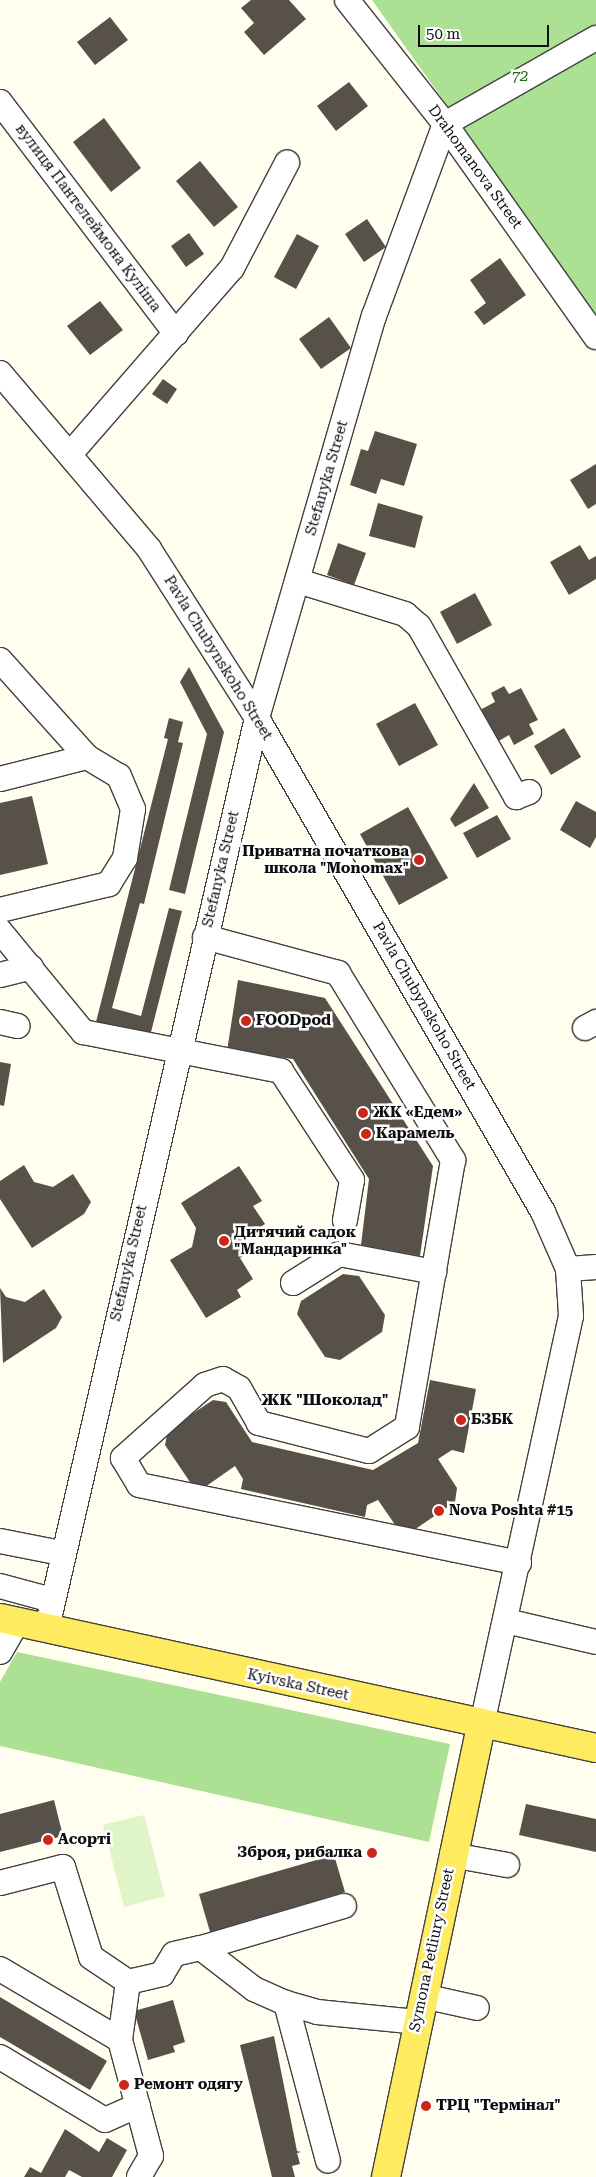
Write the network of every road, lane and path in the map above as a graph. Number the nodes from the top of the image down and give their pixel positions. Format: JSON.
{"nodes":[{"id":1,"x":348,"y":0,"type":"edge"},
{"id":2,"x":596,"y":38,"type":"edge"},
{"id":3,"x":0,"y":102,"type":"edge"},
{"id":4,"x":446,"y":124,"type":"junction"},
{"id":5,"x":287,"y":163,"type":"dead end"},
{"id":6,"x":176,"y":334,"type":"junction"},
{"id":7,"x":596,"y":337,"type":"edge"},
{"id":8,"x":0,"y":373,"type":"edge"},
{"id":9,"x":71,"y":453,"type":"junction"},
{"id":10,"x":298,"y":581,"type":"junction"},
{"id":11,"x":3,"y":667,"type":"edge"},
{"id":12,"x":257,"y":718,"type":"junction"},
{"id":13,"x":87,"y":757,"type":"junction"},
{"id":14,"x":0,"y":779,"type":"edge"},
{"id":15,"x":529,"y":792,"type":"dead end"},
{"id":16,"x":0,"y":910,"type":"edge"},
{"id":17,"x":0,"y":931,"type":"edge"},
{"id":18,"x":205,"y":937,"type":"junction"},
{"id":19,"x":31,"y":967,"type":"junction"},
{"id":20,"x":0,"y":975,"type":"edge"},
{"id":21,"x":178,"y":1050,"type":"junction"},
{"id":22,"x":345,"y":1220,"type":"dead end"},
{"id":23,"x":596,"y":1267,"type":"edge"},
{"id":24,"x":568,"y":1269,"type":"junction"},
{"id":25,"x":434,"y":1272,"type":"junction"},
{"id":26,"x":293,"y":1284,"type":"dead end"},
{"id":27,"x":0,"y":1541,"type":"edge"},
{"id":28,"x":61,"y":1553,"type":"junction"},
{"id":29,"x":519,"y":1563,"type":"junction"},
{"id":30,"x":0,"y":1586,"type":"edge"},
{"id":31,"x":52,"y":1600,"type":"junction"},
{"id":32,"x":9,"y":1620,"type":"edge"},
{"id":33,"x":506,"y":1621,"type":"junction"},
{"id":34,"x":47,"y":1628,"type":"junction"},
{"id":35,"x":596,"y":1642,"type":"edge"},
{"id":36,"x":0,"y":1652,"type":"edge"},
{"id":37,"x":482,"y":1723,"type":"junction"},
{"id":38,"x":596,"y":1748,"type":"edge"},
{"id":39,"x":452,"y":1855,"type":"junction"},
{"id":40,"x":507,"y":1865,"type":"dead end"},
{"id":41,"x":0,"y":1883,"type":"edge"},
{"id":42,"x":344,"y":1906,"type":"dead end"},
{"id":43,"x":201,"y":1948,"type":"junction"},
{"id":44,"x":0,"y":1969,"type":"edge"},
{"id":45,"x":128,"y":1982,"type":"junction"},
{"id":46,"x":286,"y":2003,"type":"junction"},
{"id":47,"x":477,"y":2008,"type":"dead end"},
{"id":48,"x":420,"y":2009,"type":"junction"},
{"id":49,"x":120,"y":2040,"type":"junction"},
{"id":50,"x":0,"y":2057,"type":"edge"},
{"id":51,"x":138,"y":2105,"type":"junction"},
{"id":52,"x":328,"y":2161,"type":"dead end"},
{"id":53,"x":139,"y":2177,"type":"edge"},
{"id":54,"x":386,"y":2177,"type":"edge"}],
"edges":[{"from":1,"to":4,"type":"street","name":"Drahomanova Street"},
{"from":2,"to":4,"type":"street"},
{"from":3,"to":6,"type":"street","name":"вулиця Пантелеймона Куліша"},
{"from":4,"to":7,"type":"street","name":"Drahomanova Street"},
{"from":4,"to":10,"type":"street","name":"Stefanyka Street"},
{"from":5,"to":6,"type":"street"},
{"from":6,"to":9,"type":"street"},
{"from":8,"to":9,"type":"street","name":"Pavla Chubynskoho Street"},
{"from":9,"to":12,"type":"street","name":"Pavla Chubynskoho Street"},
{"from":10,"to":12,"type":"street","name":"Stefanyka Street"},
{"from":10,"to":15,"type":"street"},
{"from":11,"to":13,"type":"street"},
{"from":12,"to":18,"type":"street","name":"Stefanyka Street"},
{"from":12,"to":24,"type":"street","name":"Pavla Chubynskoho Street"},
{"from":13,"to":14,"type":"street"},
{"from":13,"to":16,"type":"street"},
{"from":17,"to":19,"type":"street"},
{"from":18,"to":21,"type":"street","name":"Stefanyka Street"},
{"from":18,"to":25,"type":"street"},
{"from":19,"to":20,"type":"street"},
{"from":19,"to":21,"type":"street"},
{"from":21,"to":22,"type":"street"},
{"from":21,"to":28,"type":"street","name":"Stefanyka Street"},
{"from":23,"to":24,"type":"street"},
{"from":24,"to":29,"type":"street","name":"Pavla Chubynskoho Street"},
{"from":25,"to":26,"type":"street"},
{"from":25,"to":29,"type":"street"},
{"from":27,"to":28,"type":"street"},
{"from":28,"to":31,"type":"street","name":"Stefanyka Street"},
{"from":29,"to":33,"type":"street","name":"Pavla Chubynskoho Street"},
{"from":30,"to":31,"type":"street"},
{"from":31,"to":34,"type":"street","name":"Stefanyka Street"},
{"from":32,"to":34,"type":"main road","name":"Kyivska Street"},
{"from":32,"to":36,"type":"street"},
{"from":33,"to":35,"type":"street"},
{"from":33,"to":37,"type":"street","name":"Pavla Chubynskoho Street"},
{"from":34,"to":37,"type":"main road","name":"Kyivska Street"},
{"from":37,"to":38,"type":"main road","name":"Kyivska Street"},
{"from":37,"to":39,"type":"main road","name":"Symona Petliury Street"},
{"from":39,"to":40,"type":"street"},
{"from":39,"to":48,"type":"main road","name":"Symona Petliury Street"},
{"from":41,"to":45,"type":"street"},
{"from":42,"to":43,"type":"street"},
{"from":43,"to":45,"type":"street"},
{"from":43,"to":46,"type":"street"},
{"from":44,"to":49,"type":"street"},
{"from":45,"to":49,"type":"street"},
{"from":46,"to":48,"type":"street"},
{"from":46,"to":52,"type":"street"},
{"from":47,"to":48,"type":"street"},
{"from":48,"to":54,"type":"main road","name":"Symona Petliury Street"},
{"from":49,"to":51,"type":"street"},
{"from":50,"to":51,"type":"street"},
{"from":51,"to":53,"type":"street"}]}
